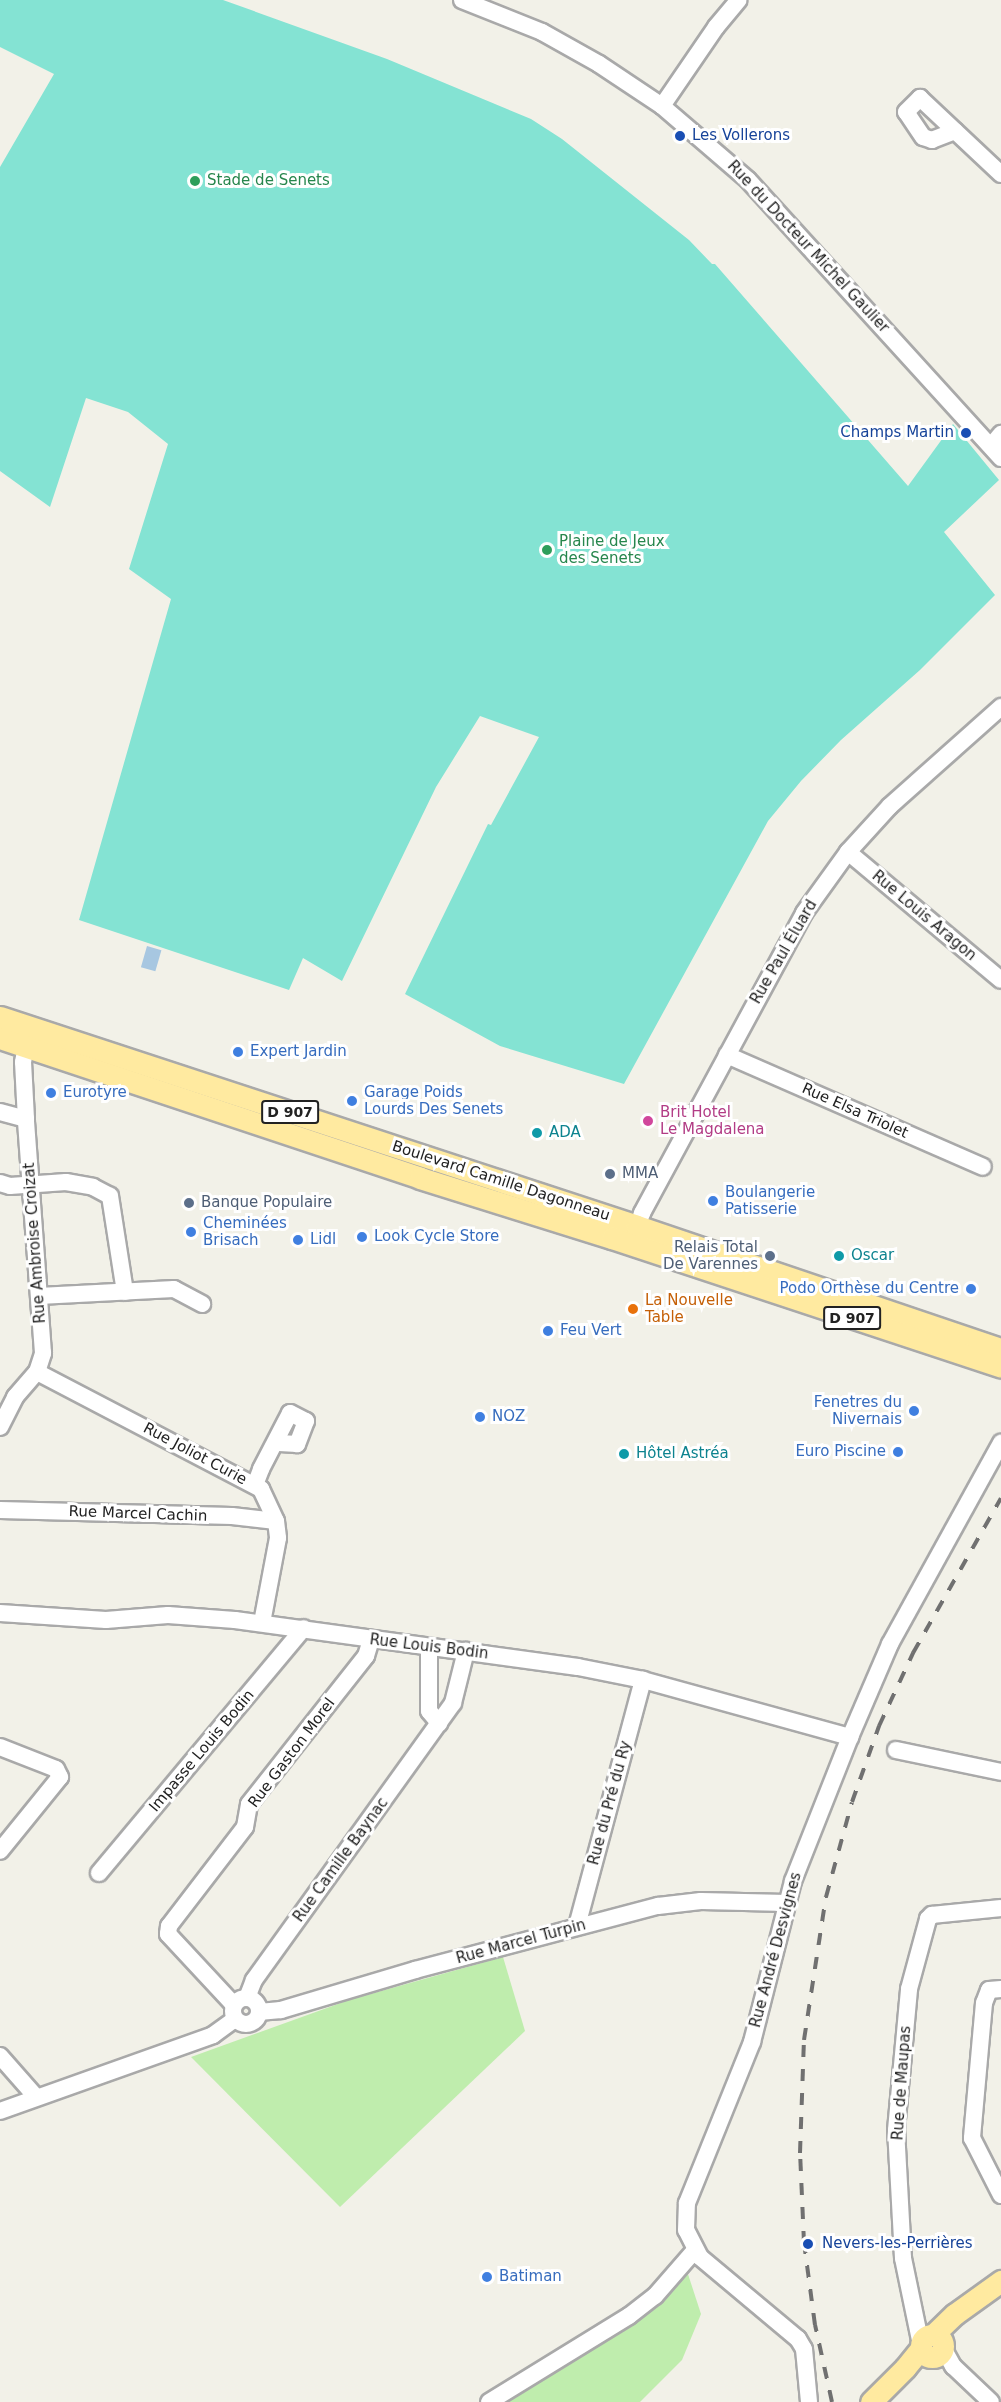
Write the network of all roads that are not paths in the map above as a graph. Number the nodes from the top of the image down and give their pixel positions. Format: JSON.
{"nodes":[{"id":1,"x":462,"y":0,"type":"edge"},
{"id":2,"x":739,"y":0,"type":"edge"},
{"id":3,"x":662,"y":106,"type":"junction"},
{"id":4,"x":955,"y":130,"type":"dead end"},
{"id":5,"x":1001,"y":174,"type":"edge"},
{"id":6,"x":998,"y":446,"type":"edge"},
{"id":7,"x":1001,"y":707,"type":"edge"},
{"id":8,"x":848,"y":852,"type":"junction"},
{"id":9,"x":1001,"y":980,"type":"edge"},
{"id":10,"x":0,"y":1017,"type":"edge"},
{"id":11,"x":0,"y":1038,"type":"edge"},
{"id":12,"x":26,"y":1046,"type":"junction"},
{"id":13,"x":727,"y":1055,"type":"junction"},
{"id":14,"x":0,"y":1112,"type":"edge"},
{"id":15,"x":26,"y":1119,"type":"junction"},
{"id":16,"x":983,"y":1167,"type":"dead end"},
{"id":17,"x":0,"y":1183,"type":"edge"},
{"id":18,"x":31,"y":1185,"type":"junction"},
{"id":19,"x":634,"y":1235,"type":"junction"},
{"id":20,"x":125,"y":1292,"type":"junction"},
{"id":21,"x":39,"y":1296,"type":"junction"},
{"id":22,"x":202,"y":1304,"type":"dead end"},
{"id":23,"x":1001,"y":1349,"type":"edge"},
{"id":24,"x":1001,"y":1367,"type":"edge"},
{"id":25,"x":37,"y":1372,"type":"junction"},
{"id":26,"x":0,"y":1427,"type":"edge"},
{"id":27,"x":275,"y":1443,"type":"dead end"},
{"id":28,"x":1001,"y":1443,"type":"edge"},
{"id":29,"x":255,"y":1485,"type":"junction"},
{"id":30,"x":0,"y":1510,"type":"edge"},
{"id":31,"x":276,"y":1521,"type":"junction"},
{"id":32,"x":0,"y":1613,"type":"edge"},
{"id":33,"x":262,"y":1623,"type":"junction"},
{"id":34,"x":304,"y":1628,"type":"junction"},
{"id":35,"x":371,"y":1640,"type":"junction"},
{"id":36,"x":429,"y":1647,"type":"junction"},
{"id":37,"x":466,"y":1651,"type":"junction"},
{"id":38,"x":643,"y":1680,"type":"junction"},
{"id":39,"x":439,"y":1724,"type":"junction"},
{"id":40,"x":850,"y":1737,"type":"junction"},
{"id":41,"x":0,"y":1747,"type":"edge"},
{"id":42,"x":896,"y":1750,"type":"dead end"},
{"id":43,"x":1001,"y":1772,"type":"edge"},
{"id":44,"x":0,"y":1851,"type":"edge"},
{"id":45,"x":99,"y":1873,"type":"dead end"},
{"id":46,"x":787,"y":1903,"type":"junction"},
{"id":47,"x":1001,"y":1908,"type":"edge"},
{"id":48,"x":577,"y":1926,"type":"junction"},
{"id":49,"x":1001,"y":1989,"type":"edge"},
{"id":50,"x":239,"y":2007,"type":"junction"},
{"id":51,"x":259,"y":2012,"type":"junction"},
{"id":52,"x":0,"y":2056,"type":"edge"},
{"id":53,"x":36,"y":2097,"type":"junction"},
{"id":54,"x":0,"y":2111,"type":"edge"},
{"id":55,"x":1001,"y":2195,"type":"edge"},
{"id":56,"x":695,"y":2250,"type":"junction"},
{"id":57,"x":1001,"y":2281,"type":"edge"},
{"id":58,"x":932,"y":2346,"type":"junction"},
{"id":59,"x":489,"y":2402,"type":"edge"},
{"id":60,"x":809,"y":2402,"type":"edge"},
{"id":61,"x":871,"y":2402,"type":"edge"},
{"id":62,"x":991,"y":2402,"type":"edge"}],
"edges":[{"from":1,"to":3,"type":"street","name":"Rue du Docteur Michel Gaulier"},
{"from":2,"to":3,"type":"street"},
{"from":3,"to":6,"type":"street","name":"Rue du Docteur Michel Gaulier"},
{"from":4,"to":5,"type":"street"},
{"from":7,"to":8,"type":"street","name":"Rue Paul Éluard"},
{"from":8,"to":9,"type":"street","name":"Rue Louis Aragon"},
{"from":8,"to":13,"type":"street","name":"Rue Paul Éluard"},
{"from":10,"to":19,"type":"main road","name":"Boulevard Camille Dagonneau","number":"D 907"},
{"from":11,"to":12,"type":"main road","name":"Boulevard Camille Dagonneau","number":"D 907"},
{"from":12,"to":15,"type":"street","name":"Rue Ambroise Croizat"},
{"from":12,"to":19,"type":"main road","name":"Boulevard Camille Dagonneau","number":"D 907"},
{"from":13,"to":16,"type":"street","name":"Rue Elsa Triolet"},
{"from":13,"to":19,"type":"street","name":"Rue Paul Éluard"},
{"from":14,"to":15,"type":"street"},
{"from":15,"to":18,"type":"street","name":"Rue Ambroise Croizat"},
{"from":17,"to":18,"type":"street"},
{"from":18,"to":20,"type":"street"},
{"from":18,"to":21,"type":"street","name":"Rue Ambroise Croizat"},
{"from":19,"to":23,"type":"main road","name":"Boulevard Camille Dagonneau","number":"D 907"},
{"from":19,"to":24,"type":"main road","name":"Boulevard Camille Dagonneau","number":"D 907"},
{"from":20,"to":21,"type":"street"},
{"from":20,"to":22,"type":"street"},
{"from":21,"to":25,"type":"street","name":"Rue Ambroise Croizat"},
{"from":25,"to":26,"type":"street"},
{"from":25,"to":29,"type":"street","name":"Rue Joliot Curie"},
{"from":27,"to":29,"type":"street"},
{"from":28,"to":40,"type":"street","name":"Rue André Desvignes"},
{"from":29,"to":31,"type":"street","name":"Rue Joliot Curie"},
{"from":30,"to":31,"type":"street","name":"Rue Marcel Cachin"},
{"from":31,"to":33,"type":"street","name":"Rue Joliot Curie"},
{"from":32,"to":33,"type":"street","name":"Rue Louis Bodin"},
{"from":33,"to":34,"type":"street","name":"Rue Louis Bodin"},
{"from":34,"to":35,"type":"street","name":"Rue Louis Bodin"},
{"from":34,"to":45,"type":"street","name":"Impasse Louis Bodin"},
{"from":35,"to":36,"type":"street","name":"Rue Louis Bodin"},
{"from":35,"to":50,"type":"street","name":"Rue Gaston Morel"},
{"from":36,"to":37,"type":"street","name":"Rue Louis Bodin"},
{"from":36,"to":39,"type":"street"},
{"from":37,"to":38,"type":"street","name":"Rue Louis Bodin"},
{"from":37,"to":39,"type":"street","name":"Rue Camille Baynac"},
{"from":38,"to":40,"type":"street","name":"Rue Louis Bodin"},
{"from":38,"to":48,"type":"street","name":"Rue du Pré du Ry"},
{"from":39,"to":50,"type":"street","name":"Rue Camille Baynac"},
{"from":40,"to":46,"type":"street","name":"Rue André Desvignes"},
{"from":41,"to":44,"type":"street"},
{"from":42,"to":43,"type":"street"},
{"from":46,"to":48,"type":"street","name":"Rue Marcel Turpin"},
{"from":46,"to":56,"type":"street","name":"Rue André Desvignes"},
{"from":47,"to":58,"type":"street","name":"Rue de Maupas"},
{"from":48,"to":51,"type":"street","name":"Rue Marcel Turpin"},
{"from":49,"to":55,"type":"street"},
{"from":50,"to":51,"type":"street"},
{"from":50,"to":51,"type":"street","name":"Rue Marcel Turpin"},
{"from":50,"to":53,"type":"street"},
{"from":52,"to":53,"type":"street"},
{"from":53,"to":54,"type":"street"},
{"from":56,"to":59,"type":"street"},
{"from":56,"to":60,"type":"street","name":"Rue André Desvignes"},
{"from":57,"to":58,"type":"main road"},
{"from":58,"to":61,"type":"main road"},
{"from":58,"to":62,"type":"street"}]}
